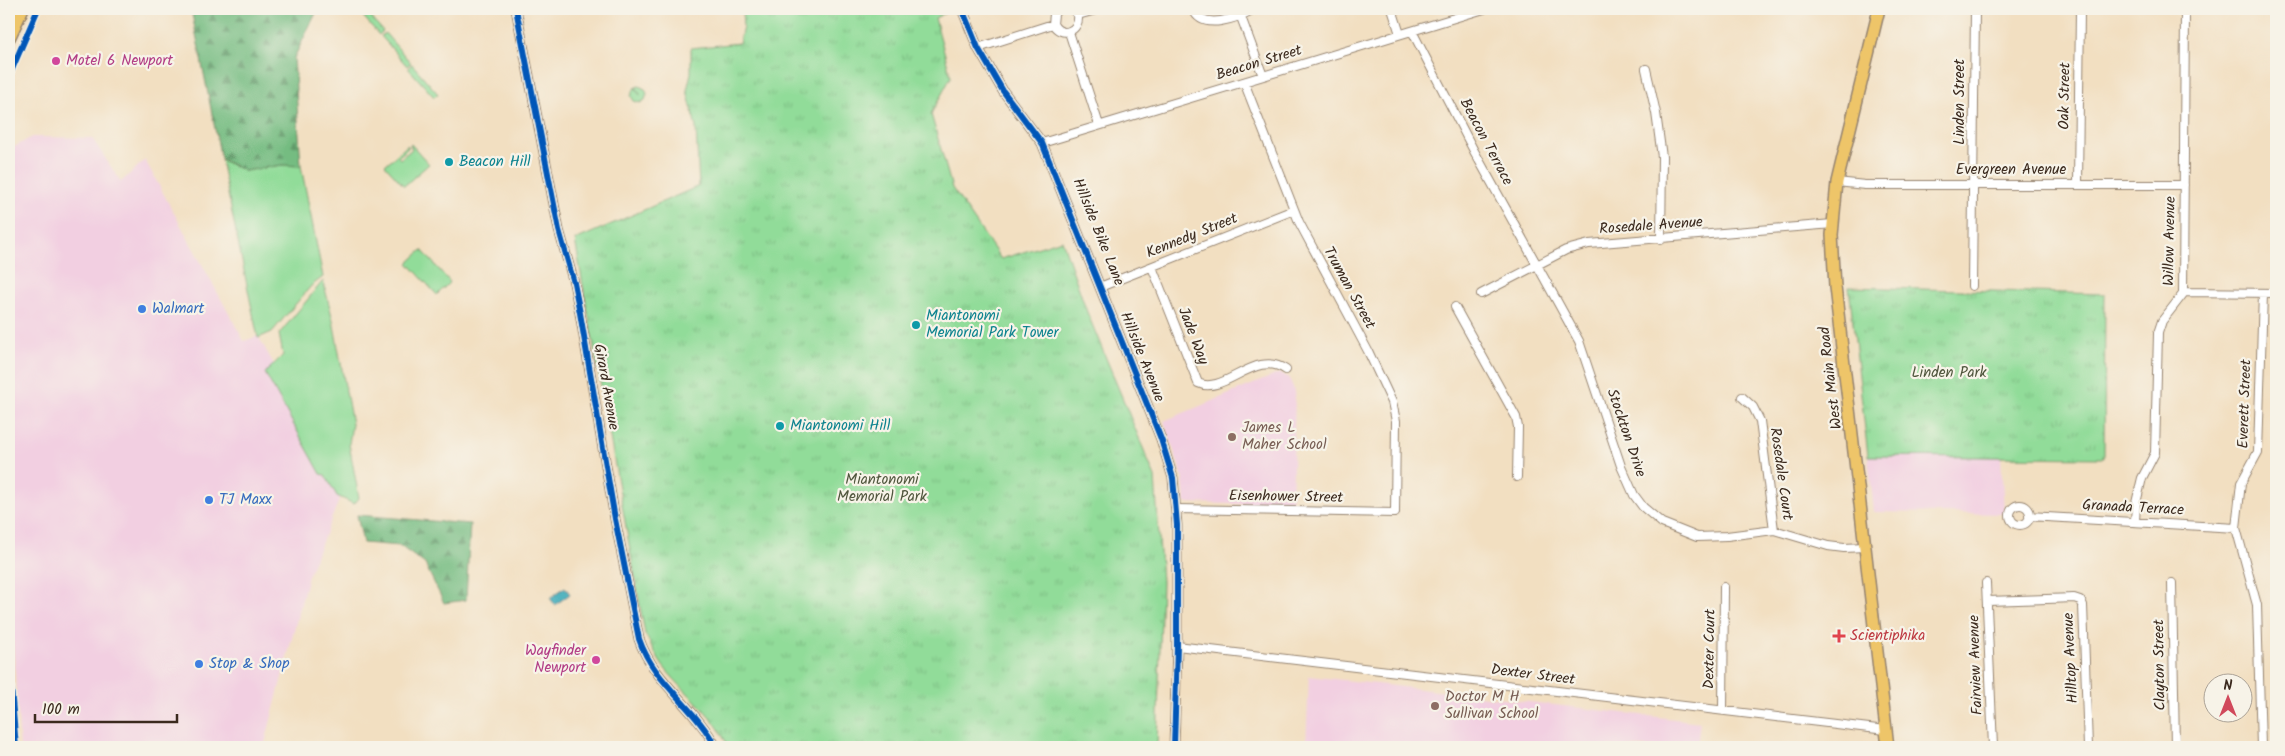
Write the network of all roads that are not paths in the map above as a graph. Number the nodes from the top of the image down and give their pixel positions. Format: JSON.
{"nodes":[{"id":1,"x":22,"y":9,"type":"edge"},
{"id":2,"x":516,"y":9,"type":"edge"},
{"id":3,"x":962,"y":9,"type":"edge"},
{"id":4,"x":1058,"y":9,"type":"edge"},
{"id":5,"x":1099,"y":9,"type":"edge"},
{"id":6,"x":1193,"y":9,"type":"edge"},
{"id":7,"x":1254,"y":9,"type":"edge"},
{"id":8,"x":1392,"y":9,"type":"edge"},
{"id":9,"x":1484,"y":9,"type":"edge"},
{"id":10,"x":1879,"y":9,"type":"edge"},
{"id":11,"x":1974,"y":9,"type":"edge"},
{"id":12,"x":2080,"y":9,"type":"edge"},
{"id":13,"x":2185,"y":9,"type":"edge"},
{"id":14,"x":1075,"y":12,"type":"edge"},
{"id":15,"x":1241,"y":17,"type":"junction"},
{"id":16,"x":1053,"y":24,"type":"junction"},
{"id":17,"x":1412,"y":30,"type":"junction"},
{"id":18,"x":1070,"y":32,"type":"junction"},
{"id":19,"x":1400,"y":34,"type":"junction"},
{"id":20,"x":9,"y":37,"type":"edge"},
{"id":21,"x":978,"y":48,"type":"junction"},
{"id":22,"x":1646,"y":69,"type":"dead end"},
{"id":23,"x":1263,"y":76,"type":"junction"},
{"id":24,"x":1244,"y":82,"type":"junction"},
{"id":25,"x":1099,"y":126,"type":"junction"},
{"id":26,"x":1042,"y":143,"type":"junction"},
{"id":27,"x":1837,"y":182,"type":"junction"},
{"id":28,"x":2078,"y":184,"type":"junction"},
{"id":29,"x":1974,"y":185,"type":"junction"},
{"id":30,"x":2184,"y":185,"type":"junction"},
{"id":31,"x":1294,"y":210,"type":"junction"},
{"id":32,"x":1833,"y":224,"type":"junction"},
{"id":33,"x":1661,"y":240,"type":"junction"},
{"id":34,"x":1538,"y":264,"type":"junction"},
{"id":35,"x":1152,"y":267,"type":"junction"},
{"id":36,"x":1972,"y":286,"type":"dead end"},
{"id":37,"x":1100,"y":287,"type":"junction"},
{"id":38,"x":2183,"y":292,"type":"junction"},
{"id":39,"x":2263,"y":293,"type":"junction"},
{"id":40,"x":2276,"y":293,"type":"edge"},
{"id":41,"x":1481,"y":294,"type":"dead end"},
{"id":42,"x":1455,"y":307,"type":"dead end"},
{"id":43,"x":1286,"y":370,"type":"dead end"},
{"id":44,"x":1742,"y":397,"type":"dead end"},
{"id":45,"x":1517,"y":477,"type":"dead end"},
{"id":46,"x":1176,"y":509,"type":"junction"},
{"id":47,"x":1395,"y":513,"type":"joint"},
{"id":48,"x":2030,"y":516,"type":"dead end"},
{"id":49,"x":2135,"y":522,"type":"junction"},
{"id":50,"x":2236,"y":528,"type":"junction"},
{"id":51,"x":1774,"y":530,"type":"junction"},
{"id":52,"x":1865,"y":547,"type":"junction"},
{"id":53,"x":1986,"y":583,"type":"dead end"},
{"id":54,"x":2172,"y":583,"type":"dead end"},
{"id":55,"x":1724,"y":587,"type":"dead end"},
{"id":56,"x":1988,"y":601,"type":"junction"},
{"id":57,"x":1177,"y":646,"type":"junction"},
{"id":58,"x":1723,"y":711,"type":"junction"},
{"id":59,"x":1886,"y":730,"type":"junction"},
{"id":60,"x":716,"y":747,"type":"edge"},
{"id":61,"x":1174,"y":747,"type":"edge"},
{"id":62,"x":1888,"y":747,"type":"edge"},
{"id":63,"x":1993,"y":747,"type":"edge"},
{"id":64,"x":2088,"y":747,"type":"edge"},
{"id":65,"x":2174,"y":747,"type":"edge"},
{"id":66,"x":2262,"y":747,"type":"edge"}],
"edges":[{"from":1,"to":20,"type":"highway"},
{"from":2,"to":60,"type":"street","name":"Girard Avenue"},
{"from":3,"to":21,"type":"street","name":"Hillside Avenue"},
{"from":4,"to":16,"type":"street"},
{"from":5,"to":14,"type":"street"},
{"from":6,"to":15,"type":"street"},
{"from":7,"to":15,"type":"street"},
{"from":8,"to":19,"type":"street"},
{"from":9,"to":17,"type":"street","name":"Beacon Street"},
{"from":10,"to":27,"type":"main road","name":"West Main Road"},
{"from":11,"to":29,"type":"street","name":"Linden Street"},
{"from":12,"to":28,"type":"street","name":"Oak Street"},
{"from":13,"to":30,"type":"street","name":"Willow Avenue"},
{"from":14,"to":18,"type":"street"},
{"from":15,"to":23,"type":"street"},
{"from":16,"to":18,"type":"street"},
{"from":16,"to":21,"type":"street"},
{"from":17,"to":19,"type":"street","name":"Beacon Street"},
{"from":17,"to":34,"type":"street","name":"Beacon Terrace"},
{"from":18,"to":25,"type":"street"},
{"from":19,"to":23,"type":"street","name":"Beacon Street"},
{"from":21,"to":26,"type":"street","name":"Hillside Avenue"},
{"from":22,"to":33,"type":"street"},
{"from":23,"to":24,"type":"street","name":"Beacon Street"},
{"from":24,"to":25,"type":"street","name":"Beacon Street"},
{"from":24,"to":31,"type":"street","name":"Truman Street"},
{"from":25,"to":26,"type":"street","name":"Beacon Street"},
{"from":26,"to":37,"type":"street","name":"Hillside Avenue"},
{"from":27,"to":29,"type":"street","name":"Evergreen Avenue"},
{"from":27,"to":32,"type":"main road","name":"West Main Road"},
{"from":28,"to":29,"type":"street","name":"Evergreen Avenue"},
{"from":28,"to":30,"type":"street","name":"Evergreen Avenue"},
{"from":29,"to":36,"type":"street","name":"Linden Street"},
{"from":30,"to":38,"type":"street","name":"Willow Avenue"},
{"from":31,"to":35,"type":"street","name":"Kennedy Street"},
{"from":31,"to":47,"type":"street","name":"Truman Street"},
{"from":32,"to":33,"type":"street","name":"Rosedale Avenue"},
{"from":32,"to":52,"type":"main road","name":"West Main Road"},
{"from":33,"to":34,"type":"street","name":"Rosedale Avenue"},
{"from":34,"to":41,"type":"street","name":"Rosedale Avenue"},
{"from":34,"to":51,"type":"street","name":"Stockton Drive"},
{"from":35,"to":37,"type":"street","name":"Kennedy Street"},
{"from":35,"to":43,"type":"street","name":"Jade Way"},
{"from":37,"to":46,"type":"street","name":"Hillside Avenue"},
{"from":38,"to":39,"type":"street"},
{"from":38,"to":49,"type":"street","name":"Willow Avenue"},
{"from":39,"to":40,"type":"street"},
{"from":39,"to":50,"type":"street","name":"Everett Street"},
{"from":42,"to":45,"type":"street"},
{"from":44,"to":51,"type":"street","name":"Rosedale Court"},
{"from":46,"to":47,"type":"street","name":"Eisenhower Street"},
{"from":46,"to":57,"type":"street","name":"Hillside Avenue"},
{"from":48,"to":49,"type":"street","name":"Granada Terrace"},
{"from":49,"to":50,"type":"street","name":"Granada Terrace"},
{"from":50,"to":66,"type":"street","name":"Everett Street"},
{"from":51,"to":52,"type":"street","name":"Stockton Drive"},
{"from":52,"to":59,"type":"main road","name":"West Main Road"},
{"from":53,"to":56,"type":"street","name":"Fairview Avenue"},
{"from":54,"to":65,"type":"street","name":"Clayton Street"},
{"from":55,"to":58,"type":"street","name":"Dexter Court"},
{"from":56,"to":63,"type":"street","name":"Fairview Avenue"},
{"from":56,"to":64,"type":"street","name":"Hilltop Avenue"},
{"from":57,"to":58,"type":"street","name":"Dexter Street"},
{"from":57,"to":61,"type":"street","name":"Hillside Avenue"},
{"from":58,"to":59,"type":"street","name":"Dexter Street"},
{"from":59,"to":62,"type":"main road","name":"West Main Road"}]}
